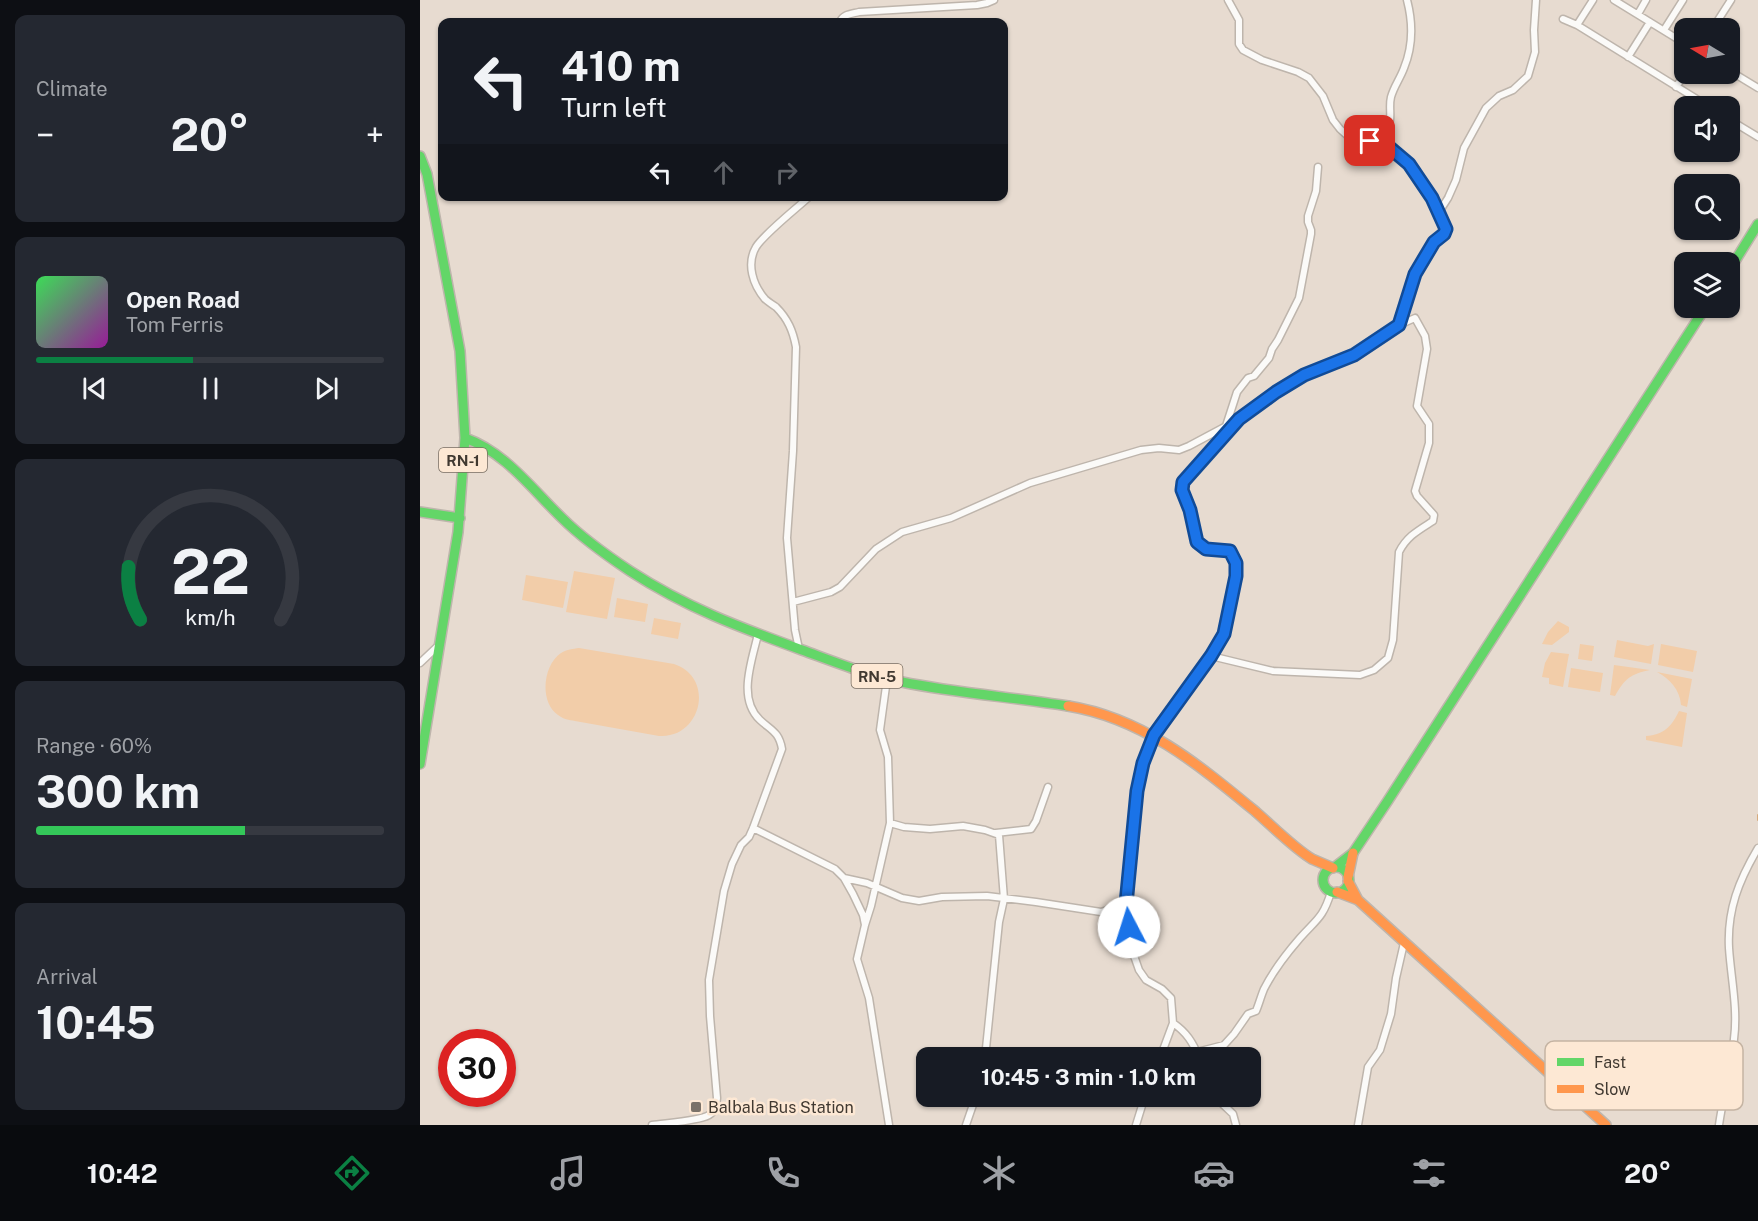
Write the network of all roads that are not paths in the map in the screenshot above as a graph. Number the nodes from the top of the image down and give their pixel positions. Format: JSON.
{"nodes":[{"id":1,"x":994,"y":0,"type":"edge"},
{"id":2,"x":1228,"y":0,"type":"edge"},
{"id":3,"x":1407,"y":0,"type":"edge"},
{"id":4,"x":1536,"y":0,"type":"edge"},
{"id":5,"x":1593,"y":0,"type":"edge"},
{"id":6,"x":1614,"y":0,"type":"edge"},
{"id":7,"x":1646,"y":0,"type":"edge"},
{"id":8,"x":1683,"y":0,"type":"edge"},
{"id":9,"x":1731,"y":0,"type":"edge"},
{"id":10,"x":1638,"y":14,"type":"junction"},
{"id":11,"x":842,"y":18,"type":"edge"},
{"id":12,"x":1719,"y":18,"type":"edge"},
{"id":13,"x":1563,"y":19,"type":"dead end"},
{"id":14,"x":1650,"y":22,"type":"junction"},
{"id":15,"x":1577,"y":25,"type":"junction"},
{"id":16,"x":1664,"y":30,"type":"junction"},
{"id":17,"x":1674,"y":36,"type":"edge"},
{"id":18,"x":1628,"y":57,"type":"junction"},
{"id":19,"x":1740,"y":76,"type":"edge"},
{"id":20,"x":1678,"y":84,"type":"edge"},
{"id":21,"x":1676,"y":87,"type":"junction"},
{"id":22,"x":1758,"y":88,"type":"edge"},
{"id":23,"x":1691,"y":96,"type":"edge"},
{"id":24,"x":1740,"y":126,"type":"edge"},
{"id":25,"x":1758,"y":137,"type":"edge"},
{"id":26,"x":1383,"y":142,"type":"junction"},
{"id":27,"x":420,"y":156,"type":"edge"},
{"id":28,"x":1318,"y":167,"type":"dead end"},
{"id":29,"x":804,"y":201,"type":"edge"},
{"id":30,"x":1439,"y":212,"type":"junction"},
{"id":31,"x":1758,"y":224,"type":"edge"},
{"id":32,"x":1740,"y":252,"type":"edge"},
{"id":33,"x":1699,"y":318,"type":"edge"},
{"id":34,"x":1399,"y":325,"type":"junction"},
{"id":35,"x":1239,"y":419,"type":"junction"},
{"id":36,"x":1226,"y":426,"type":"junction"},
{"id":37,"x":465,"y":438,"type":"junction"},
{"id":38,"x":420,"y":512,"type":"edge"},
{"id":39,"x":460,"y":518,"type":"junction"},
{"id":40,"x":793,"y":602,"type":"junction"},
{"id":41,"x":758,"y":634,"type":"junction"},
{"id":42,"x":440,"y":644,"type":"junction"},
{"id":43,"x":799,"y":649,"type":"junction"},
{"id":44,"x":1211,"y":656,"type":"junction"},
{"id":45,"x":420,"y":663,"type":"edge"},
{"id":46,"x":887,"y":679,"type":"junction"},
{"id":47,"x":1154,"y":735,"type":"junction"},
{"id":48,"x":420,"y":762,"type":"edge"},
{"id":49,"x":1048,"y":787,"type":"dead end"},
{"id":50,"x":890,"y":823,"type":"junction"},
{"id":51,"x":753,"y":828,"type":"junction"},
{"id":52,"x":996,"y":833,"type":"junction"},
{"id":53,"x":1758,"y":848,"type":"edge"},
{"id":54,"x":1353,"y":853,"type":"junction"},
{"id":55,"x":1311,"y":858,"type":"junction"},
{"id":56,"x":1334,"y":867,"type":"junction"},
{"id":57,"x":844,"y":878,"type":"junction"},
{"id":58,"x":1348,"y":879,"type":"junction"},
{"id":59,"x":1323,"y":882,"type":"junction"},
{"id":60,"x":876,"y":886,"type":"junction"},
{"id":61,"x":1334,"y":892,"type":"junction"},
{"id":62,"x":1004,"y":899,"type":"junction"},
{"id":63,"x":1358,"y":900,"type":"junction"},
{"id":64,"x":1126,"y":904,"type":"junction"},
{"id":65,"x":865,"y":925,"type":"junction"},
{"id":66,"x":1404,"y":943,"type":"junction"},
{"id":67,"x":1173,"y":1023,"type":"junction"},
{"id":68,"x":1734,"y":1041,"type":"edge"},
{"id":69,"x":987,"y":1047,"type":"edge"},
{"id":70,"x":1164,"y":1047,"type":"edge"},
{"id":71,"x":1194,"y":1047,"type":"edge"},
{"id":72,"x":1219,"y":1047,"type":"edge"},
{"id":73,"x":1545,"y":1070,"type":"edge"},
{"id":74,"x":972,"y":1107,"type":"edge"},
{"id":75,"x":1142,"y":1107,"type":"edge"},
{"id":76,"x":1226,"y":1107,"type":"edge"},
{"id":77,"x":1589,"y":1110,"type":"edge"},
{"id":78,"x":1722,"y":1110,"type":"edge"},
{"id":79,"x":699,"y":1121,"type":"edge"},
{"id":80,"x":652,"y":1125,"type":"edge"},
{"id":81,"x":889,"y":1125,"type":"edge"},
{"id":82,"x":966,"y":1125,"type":"edge"},
{"id":83,"x":1136,"y":1125,"type":"edge"},
{"id":84,"x":1236,"y":1125,"type":"edge"},
{"id":85,"x":1358,"y":1125,"type":"edge"},
{"id":86,"x":1606,"y":1125,"type":"edge"},
{"id":87,"x":1719,"y":1125,"type":"edge"}],
"edges":[{"from":1,"to":11,"type":"street"},
{"from":2,"to":26,"type":"street"},
{"from":3,"to":26,"type":"street"},
{"from":4,"to":30,"type":"street"},
{"from":5,"to":15,"type":"street"},
{"from":6,"to":10,"type":"street"},
{"from":7,"to":10,"type":"street"},
{"from":8,"to":16,"type":"street"},
{"from":9,"to":12,"type":"street"},
{"from":10,"to":14,"type":"street"},
{"from":13,"to":15,"type":"street"},
{"from":14,"to":16,"type":"street"},
{"from":14,"to":18,"type":"street"},
{"from":15,"to":18,"type":"street"},
{"from":16,"to":17,"type":"street"},
{"from":18,"to":21,"type":"street"},
{"from":19,"to":22,"type":"street"},
{"from":20,"to":21,"type":"street"},
{"from":21,"to":23,"type":"street"},
{"from":24,"to":25,"type":"street"},
{"from":26,"to":30,"type":"street"},
{"from":27,"to":37,"type":"main road","number":"RN-1"},
{"from":28,"to":36,"type":"street"},
{"from":29,"to":40,"type":"street"},
{"from":30,"to":34,"type":"street"},
{"from":31,"to":32,"type":"main road"},
{"from":33,"to":54,"type":"main road"},
{"from":34,"to":35,"type":"street"},
{"from":34,"to":44,"type":"street"},
{"from":35,"to":36,"type":"street"},
{"from":35,"to":44,"type":"street"},
{"from":36,"to":40,"type":"street"},
{"from":37,"to":39,"type":"main road","number":"RN-1"},
{"from":37,"to":41,"type":"main road","number":"RN-5"},
{"from":38,"to":39,"type":"main road"},
{"from":39,"to":42,"type":"main road","number":"RN-1"},
{"from":40,"to":43,"type":"street"},
{"from":41,"to":43,"type":"main road","number":"RN-5"},
{"from":41,"to":51,"type":"street"},
{"from":42,"to":45,"type":"street"},
{"from":42,"to":48,"type":"main road","number":"RN-1"},
{"from":43,"to":46,"type":"main road","number":"RN-5"},
{"from":44,"to":47,"type":"street"},
{"from":46,"to":47,"type":"main road","number":"RN-5"},
{"from":46,"to":50,"type":"street"},
{"from":47,"to":55,"type":"main road","number":"RN-5"},
{"from":47,"to":64,"type":"street"},
{"from":49,"to":52,"type":"street"},
{"from":50,"to":52,"type":"street"},
{"from":50,"to":60,"type":"street"},
{"from":51,"to":57,"type":"street"},
{"from":51,"to":79,"type":"street"},
{"from":52,"to":62,"type":"street"},
{"from":53,"to":68,"type":"street"},
{"from":54,"to":56,"type":"main road"},
{"from":54,"to":58,"type":"main road"},
{"from":55,"to":56,"type":"main road","number":"RN-5"},
{"from":55,"to":59,"type":"main road","number":"RN-5"},
{"from":56,"to":58,"type":"main road"},
{"from":56,"to":59,"type":"main road"},
{"from":57,"to":60,"type":"street"},
{"from":57,"to":65,"type":"street"},
{"from":58,"to":61,"type":"main road"},
{"from":58,"to":63,"type":"main road"},
{"from":59,"to":61,"type":"main road"},
{"from":60,"to":62,"type":"street"},
{"from":60,"to":65,"type":"street"},
{"from":61,"to":63,"type":"main road"},
{"from":61,"to":72,"type":"street"},
{"from":62,"to":64,"type":"street"},
{"from":62,"to":69,"type":"street"},
{"from":63,"to":66,"type":"main road"},
{"from":64,"to":67,"type":"street"},
{"from":65,"to":81,"type":"street"},
{"from":66,"to":73,"type":"main road"},
{"from":66,"to":85,"type":"street"},
{"from":67,"to":70,"type":"street"},
{"from":67,"to":71,"type":"street"},
{"from":74,"to":82,"type":"street"},
{"from":75,"to":83,"type":"street"},
{"from":76,"to":84,"type":"street"},
{"from":77,"to":86,"type":"main road"},
{"from":78,"to":87,"type":"street"},
{"from":79,"to":80,"type":"street"}]}
